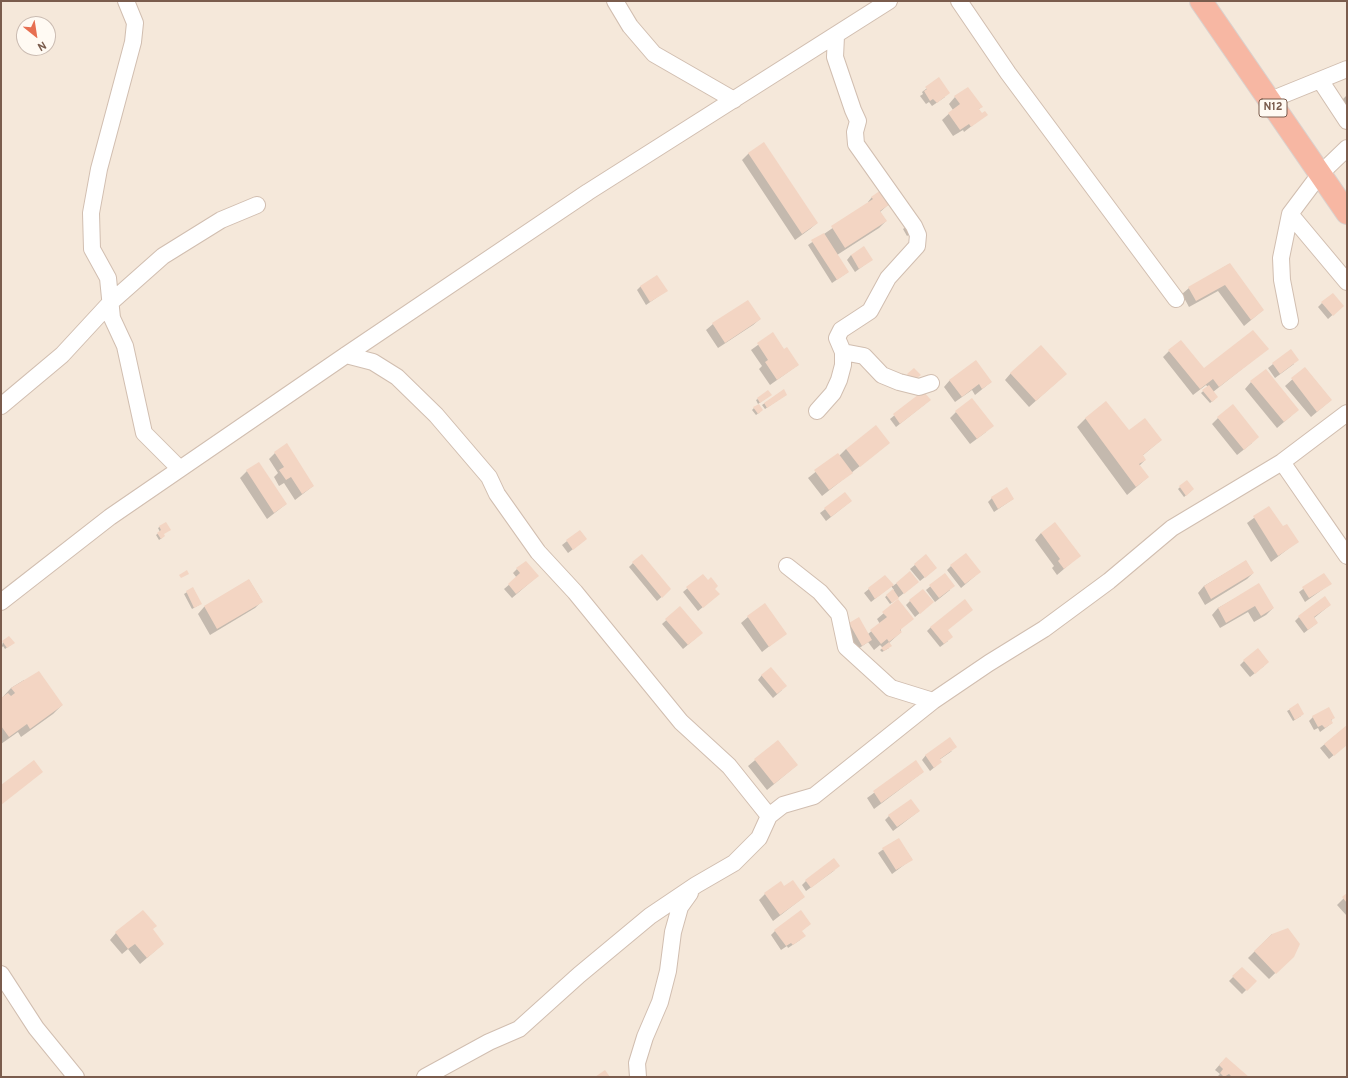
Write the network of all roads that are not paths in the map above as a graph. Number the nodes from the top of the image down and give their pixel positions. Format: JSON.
{"nodes":[{"id":1,"x":126,"y":1,"type":"edge"},
{"id":2,"x":615,"y":1,"type":"edge"},
{"id":3,"x":889,"y":1,"type":"edge"},
{"id":4,"x":960,"y":1,"type":"edge"},
{"id":5,"x":1201,"y":1,"type":"edge"},
{"id":6,"x":836,"y":36,"type":"junction"},
{"id":7,"x":1347,"y":69,"type":"edge"},
{"id":8,"x":1320,"y":80,"type":"junction"},
{"id":9,"x":734,"y":100,"type":"junction"},
{"id":10,"x":1268,"y":100,"type":"junction"},
{"id":11,"x":1347,"y":121,"type":"edge"},
{"id":12,"x":1347,"y":148,"type":"edge"},
{"id":13,"x":1320,"y":174,"type":"junction"},
{"id":14,"x":257,"y":205,"type":"dead end"},
{"id":15,"x":1347,"y":213,"type":"edge"},
{"id":16,"x":1290,"y":214,"type":"junction"},
{"id":17,"x":1347,"y":282,"type":"edge"},
{"id":18,"x":1176,"y":299,"type":"dead end"},
{"id":19,"x":110,"y":304,"type":"junction"},
{"id":20,"x":1290,"y":322,"type":"dead end"},
{"id":21,"x":842,"y":352,"type":"junction"},
{"id":22,"x":346,"y":355,"type":"junction"},
{"id":23,"x":931,"y":383,"type":"dead end"},
{"id":24,"x":1,"y":406,"type":"edge"},
{"id":25,"x":816,"y":411,"type":"dead end"},
{"id":26,"x":1347,"y":413,"type":"edge"},
{"id":27,"x":1282,"y":462,"type":"junction"},
{"id":28,"x":179,"y":468,"type":"junction"},
{"id":29,"x":1347,"y":556,"type":"edge"},
{"id":30,"x":787,"y":566,"type":"dead end"},
{"id":31,"x":1,"y":602,"type":"edge"},
{"id":32,"x":933,"y":701,"type":"junction"},
{"id":33,"x":769,"y":816,"type":"junction"},
{"id":34,"x":696,"y":885,"type":"junction"},
{"id":35,"x":1,"y":974,"type":"edge"},
{"id":36,"x":76,"y":1077,"type":"edge"},
{"id":37,"x":425,"y":1077,"type":"edge"},
{"id":38,"x":638,"y":1077,"type":"edge"}],
"edges":[{"from":1,"to":19,"type":"street"},
{"from":2,"to":9,"type":"street"},
{"from":3,"to":6,"type":"street"},
{"from":4,"to":18,"type":"street"},
{"from":5,"to":10,"type":"highway","number":"N12"},
{"from":6,"to":9,"type":"street"},
{"from":6,"to":21,"type":"street"},
{"from":7,"to":8,"type":"street"},
{"from":8,"to":10,"type":"street"},
{"from":8,"to":11,"type":"street"},
{"from":9,"to":22,"type":"street"},
{"from":10,"to":13,"type":"highway","number":"N12"},
{"from":12,"to":13,"type":"street"},
{"from":13,"to":15,"type":"highway","number":"N12"},
{"from":13,"to":16,"type":"street"},
{"from":14,"to":19,"type":"street"},
{"from":16,"to":17,"type":"street"},
{"from":16,"to":20,"type":"street"},
{"from":19,"to":24,"type":"street"},
{"from":19,"to":28,"type":"street"},
{"from":21,"to":23,"type":"street"},
{"from":21,"to":25,"type":"street"},
{"from":22,"to":28,"type":"street"},
{"from":22,"to":33,"type":"street"},
{"from":26,"to":27,"type":"street"},
{"from":27,"to":29,"type":"street"},
{"from":27,"to":32,"type":"street"},
{"from":28,"to":31,"type":"street"},
{"from":30,"to":32,"type":"street"},
{"from":32,"to":33,"type":"street"},
{"from":33,"to":34,"type":"street"},
{"from":34,"to":37,"type":"street"},
{"from":34,"to":38,"type":"street"},
{"from":35,"to":36,"type":"street"}]}
